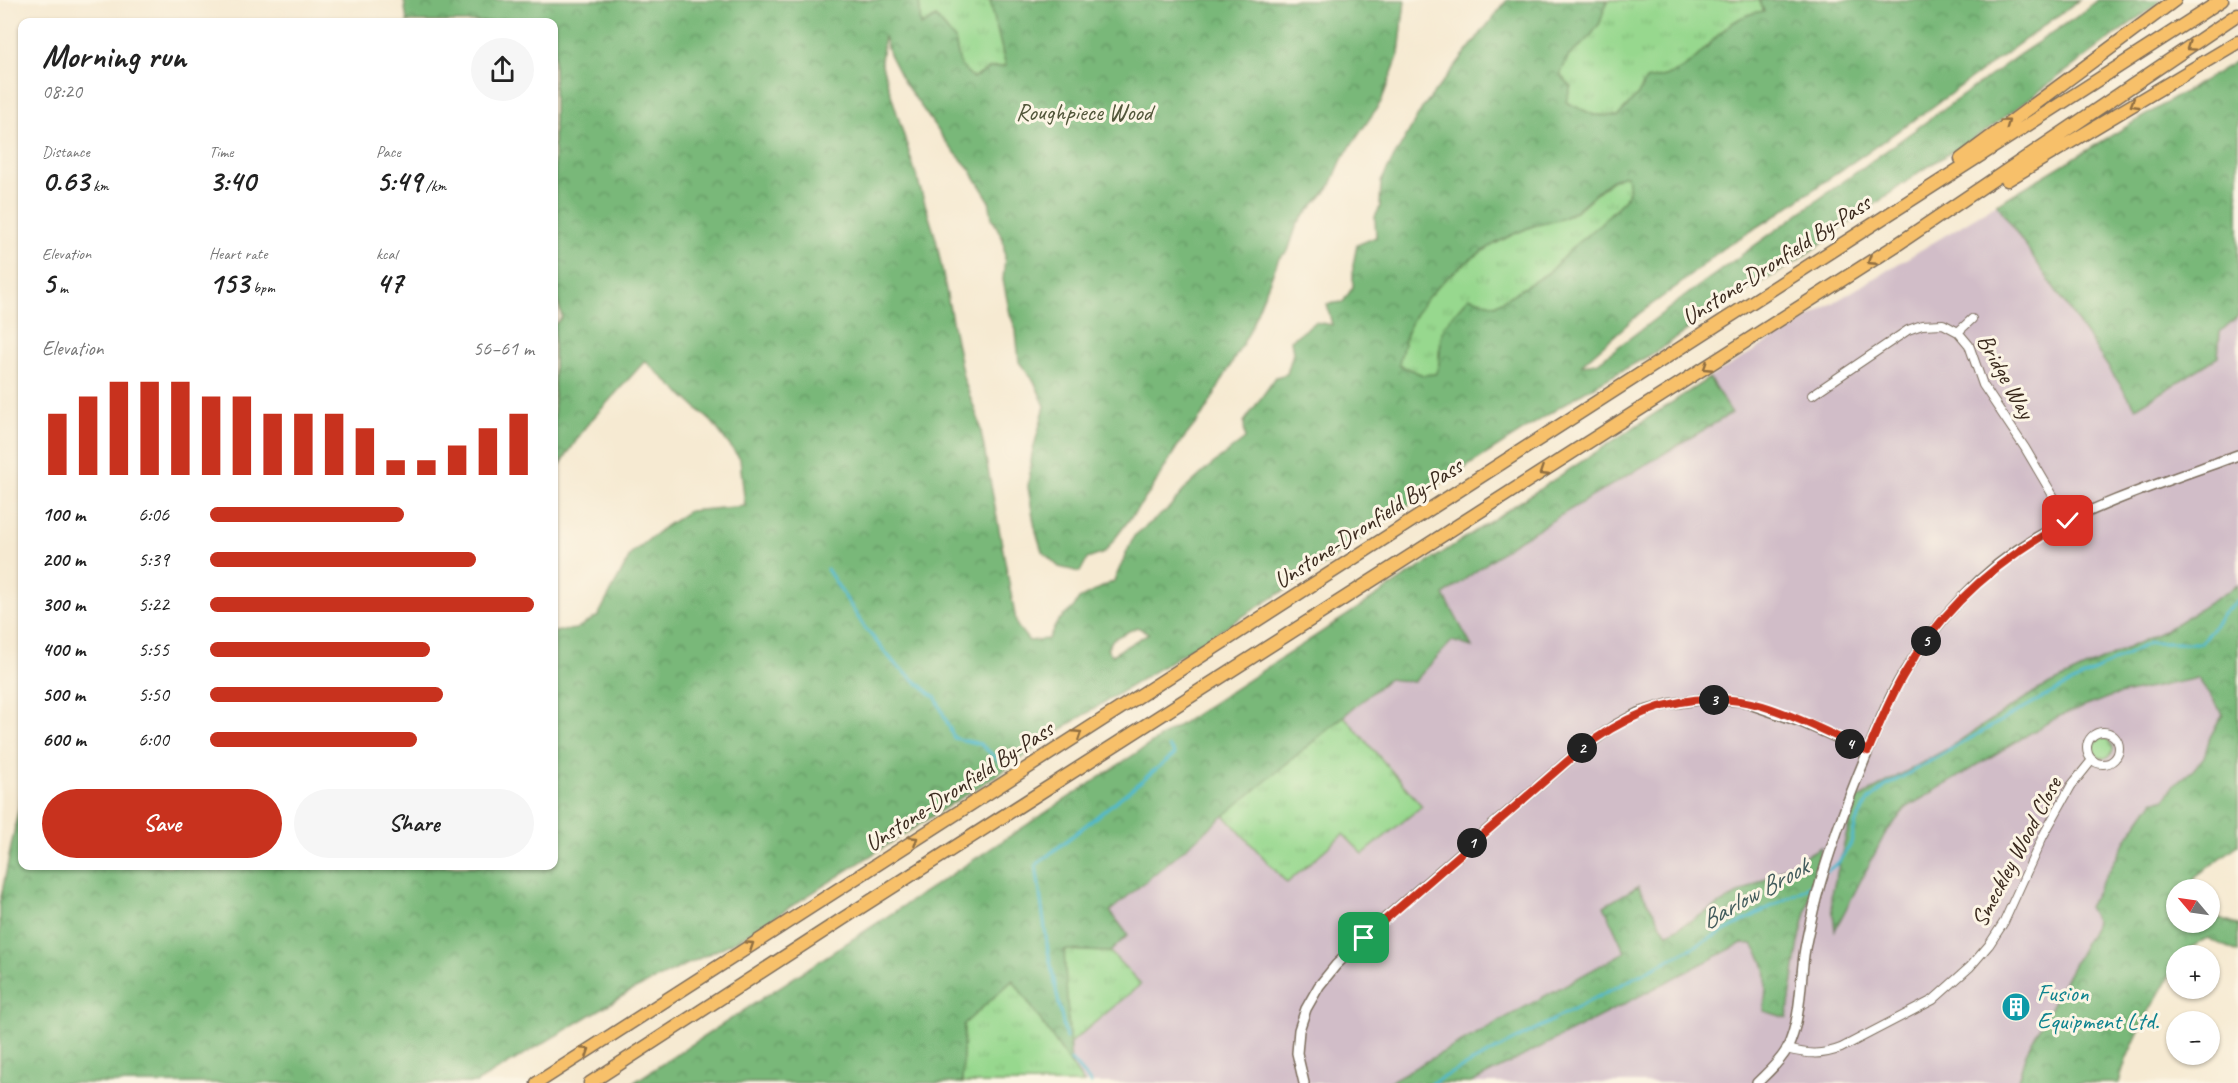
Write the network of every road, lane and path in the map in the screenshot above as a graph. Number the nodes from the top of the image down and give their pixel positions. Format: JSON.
{"nodes":[{"id":1,"x":2175,"y":0,"type":"edge"},
{"id":2,"x":2222,"y":0,"type":"edge"},
{"id":3,"x":2238,"y":14,"type":"edge"},
{"id":4,"x":2238,"y":42,"type":"edge"},
{"id":5,"x":1910,"y":199,"type":"junction"},
{"id":6,"x":1895,"y":246,"type":"junction"},
{"id":7,"x":1972,"y":319,"type":"dead end"},
{"id":8,"x":1958,"y":332,"type":"junction"},
{"id":9,"x":1812,"y":395,"type":"dead end"},
{"id":10,"x":2238,"y":455,"type":"edge"},
{"id":11,"x":2068,"y":521,"type":"junction"},
{"id":12,"x":1868,"y":751,"type":"junction"},
{"id":13,"x":2092,"y":760,"type":"junction"},
{"id":14,"x":1786,"y":1049,"type":"junction"},
{"id":15,"x":537,"y":1083,"type":"edge"},
{"id":16,"x":590,"y":1083,"type":"edge"},
{"id":17,"x":1304,"y":1083,"type":"edge"},
{"id":18,"x":1757,"y":1083,"type":"edge"}],
"edges":[{"from":5,"to":1,"type":"highway","one_way":true},
{"from":2,"to":5,"type":"highway","name":"Unstone-Dronfield By-Pass"},
{"from":3,"to":6,"type":"highway","name":"Unstone-Dronfield By-Pass","one_way":true},
{"from":4,"to":6,"type":"highway","one_way":true},
{"from":15,"to":5,"type":"highway","name":"Unstone-Dronfield By-Pass","one_way":true},
{"from":6,"to":16,"type":"highway","name":"Unstone-Dronfield By-Pass","one_way":true},
{"from":7,"to":8,"type":"street"},
{"from":8,"to":9,"type":"street","name":"Bridge Way"},
{"from":8,"to":11,"type":"street","name":"Bridge Way"},
{"from":10,"to":11,"type":"street"},
{"from":11,"to":12,"type":"street"},
{"from":12,"to":14,"type":"street"},
{"from":12,"to":17,"type":"street"},
{"from":13,"to":13,"type":"street","name":"Smeckley Wood Close"},
{"from":13,"to":14,"type":"street","name":"Smeckley Wood Close"},
{"from":14,"to":18,"type":"street"}]}
